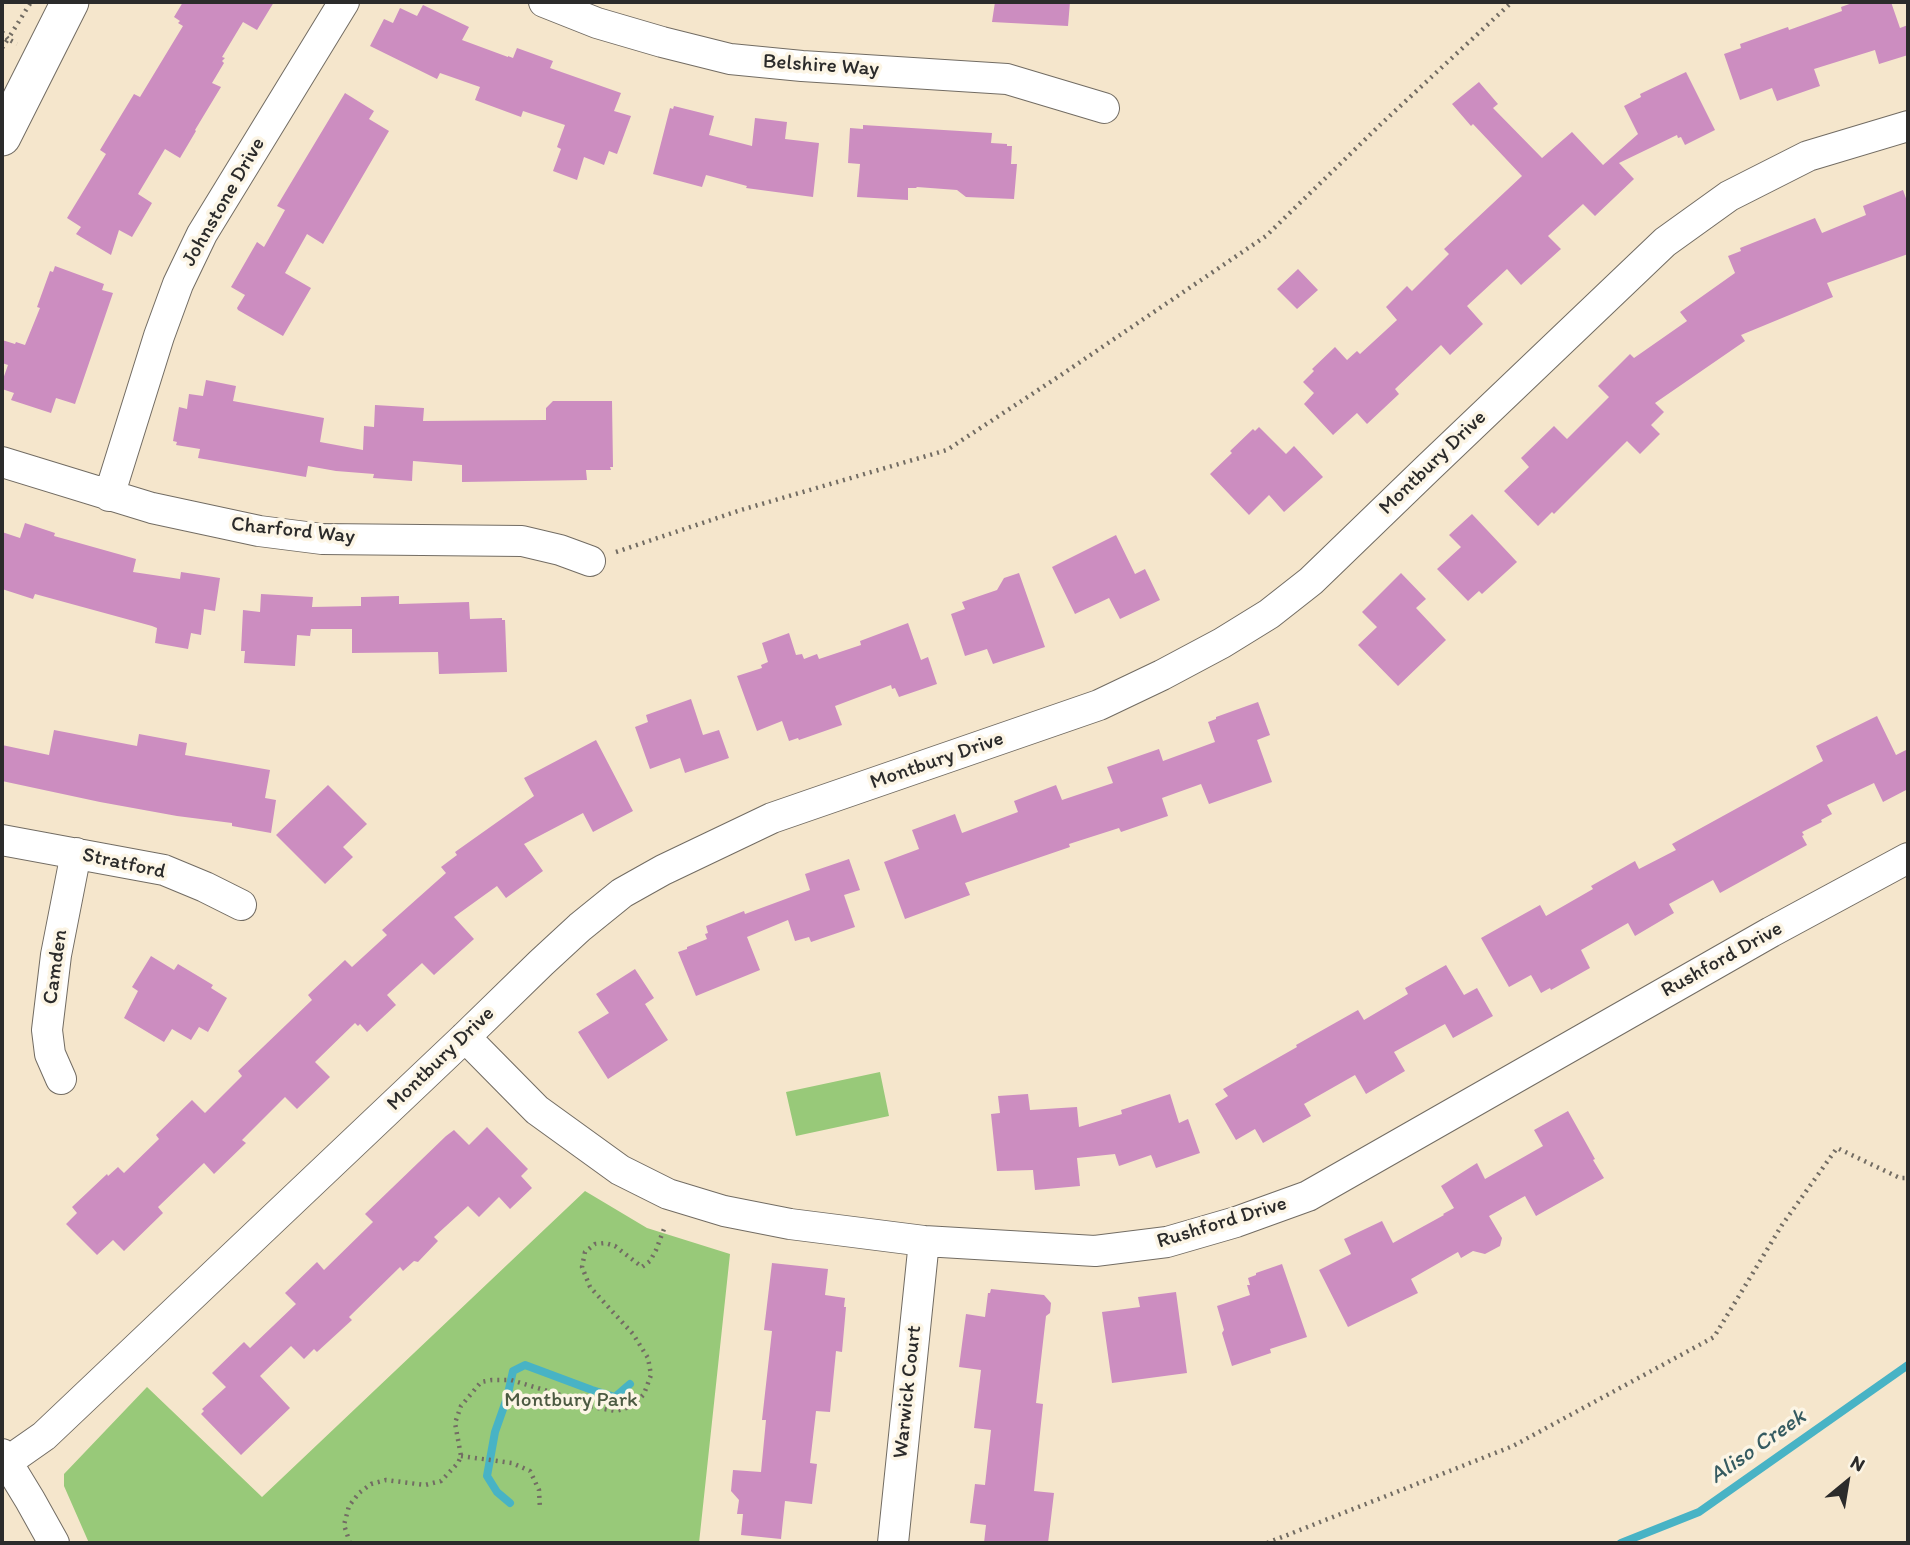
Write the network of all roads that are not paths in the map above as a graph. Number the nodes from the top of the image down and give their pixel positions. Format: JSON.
{"nodes":[{"id":1,"x":70,"y":2,"type":"edge"},
{"id":2,"x":344,"y":2,"type":"edge"},
{"id":3,"x":544,"y":2,"type":"edge"},
{"id":4,"x":1104,"y":108,"type":"dead end"},
{"id":5,"x":1908,"y":125,"type":"edge"},
{"id":6,"x":2,"y":137,"type":"edge"},
{"id":7,"x":2,"y":462,"type":"edge"},
{"id":8,"x":109,"y":496,"type":"junction"},
{"id":9,"x":590,"y":561,"type":"road end"},
{"id":10,"x":2,"y":840,"type":"edge"},
{"id":11,"x":76,"y":853,"type":"junction"},
{"id":12,"x":1908,"y":858,"type":"edge"},
{"id":13,"x":240,"y":905,"type":"dead end"},
{"id":14,"x":465,"y":1037,"type":"junction"},
{"id":15,"x":61,"y":1079,"type":"dead end"},
{"id":16,"x":924,"y":1241,"type":"junction"},
{"id":17,"x":4,"y":1458,"type":"edge"},
{"id":18,"x":54,"y":1543,"type":"edge"},
{"id":19,"x":893,"y":1543,"type":"edge"}],
"edges":[{"from":1,"to":6,"type":"street"},
{"from":2,"to":8,"type":"street","name":"Johnstone Drive"},
{"from":3,"to":4,"type":"street","name":"Belshire Way"},
{"from":5,"to":14,"type":"street","name":"Montbury Drive"},
{"from":7,"to":8,"type":"street","name":"Charford Way"},
{"from":8,"to":9,"type":"street","name":"Charford Way"},
{"from":10,"to":11,"type":"street","name":"Stratford"},
{"from":11,"to":13,"type":"street","name":"Stratford"},
{"from":11,"to":15,"type":"street","name":"Camden"},
{"from":12,"to":16,"type":"street","name":"Rushford Drive"},
{"from":14,"to":16,"type":"street","name":"Rushford Drive"},
{"from":14,"to":17,"type":"street","name":"Montbury Drive"},
{"from":16,"to":19,"type":"street","name":"Warwick Court"},
{"from":17,"to":18,"type":"street"}]}
